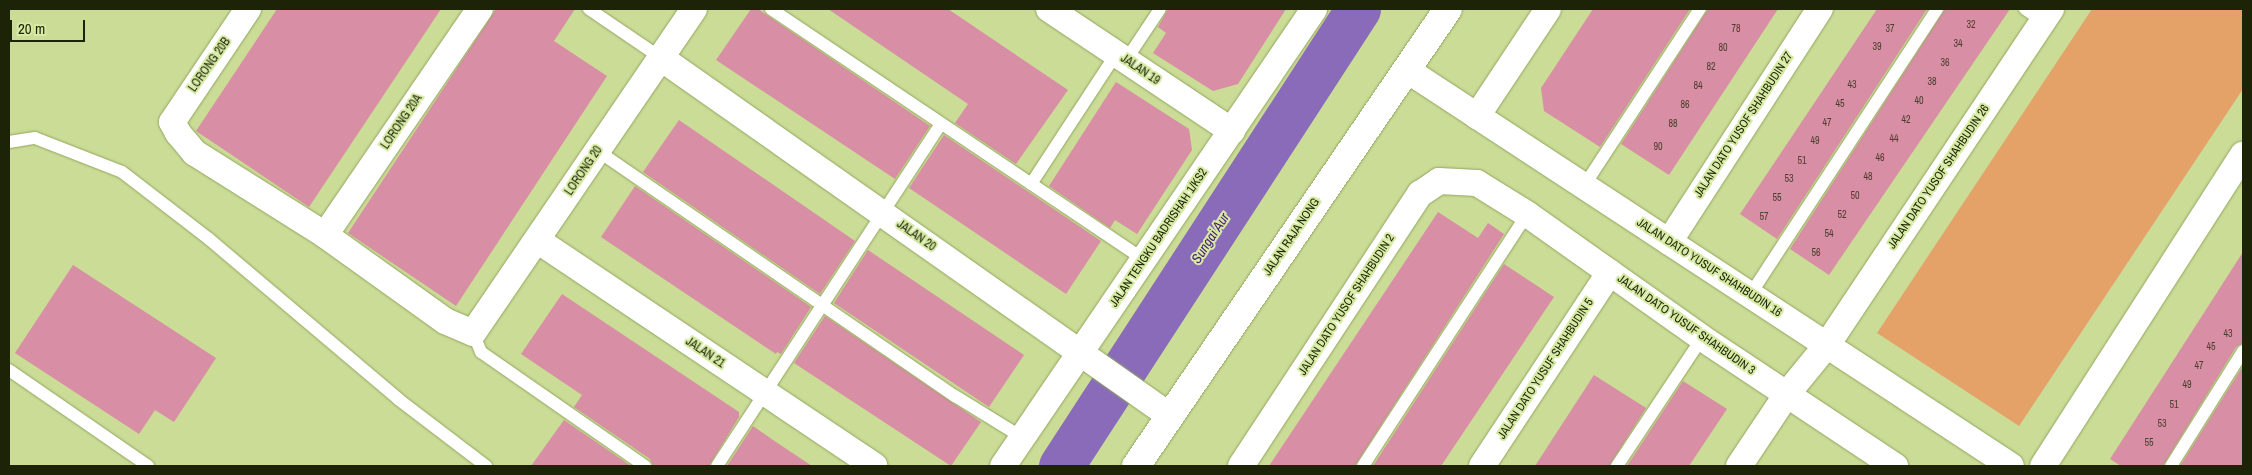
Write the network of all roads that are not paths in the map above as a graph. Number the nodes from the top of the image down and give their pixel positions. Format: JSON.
{"nodes":[{"id":1,"x":248,"y":9,"type":"edge"},
{"id":2,"x":480,"y":9,"type":"edge"},
{"id":3,"x":589,"y":9,"type":"edge"},
{"id":4,"x":694,"y":9,"type":"edge"},
{"id":5,"x":771,"y":9,"type":"edge"},
{"id":6,"x":1049,"y":9,"type":"edge"},
{"id":7,"x":1160,"y":9,"type":"edge"},
{"id":8,"x":1314,"y":9,"type":"edge"},
{"id":9,"x":1448,"y":9,"type":"edge"},
{"id":10,"x":1548,"y":9,"type":"edge"},
{"id":11,"x":1700,"y":9,"type":"edge"},
{"id":12,"x":1820,"y":9,"type":"edge"},
{"id":13,"x":1937,"y":9,"type":"edge"},
{"id":14,"x":2040,"y":13,"type":"edge"},
{"id":15,"x":1121,"y":57,"type":"junction"},
{"id":16,"x":661,"y":58,"type":"junction"},
{"id":17,"x":1407,"y":70,"type":"junction"},
{"id":18,"x":1477,"y":116,"type":"junction"},
{"id":19,"x":941,"y":124,"type":"junction"},
{"id":20,"x":1232,"y":131,"type":"junction"},
{"id":21,"x":9,"y":142,"type":"edge"},
{"id":22,"x":598,"y":151,"type":"junction"},
{"id":23,"x":2243,"y":155,"type":"edge"},
{"id":24,"x":1477,"y":183,"type":"joint"},
{"id":25,"x":1031,"y":184,"type":"junction"},
{"id":26,"x":1584,"y":186,"type":"junction"},
{"id":27,"x":882,"y":213,"type":"junction"},
{"id":28,"x":1527,"y":214,"type":"junction"},
{"id":29,"x":325,"y":236,"type":"junction"},
{"id":30,"x":537,"y":240,"type":"junction"},
{"id":31,"x":1669,"y":242,"type":"junction"},
{"id":32,"x":1144,"y":260,"type":"junction"},
{"id":33,"x":1610,"y":272,"type":"junction"},
{"id":34,"x":1750,"y":295,"type":"junction"},
{"id":35,"x":823,"y":304,"type":"junction"},
{"id":36,"x":474,"y":333,"type":"junction"},
{"id":37,"x":1702,"y":338,"type":"junction"},
{"id":38,"x":1827,"y":345,"type":"junction"},
{"id":39,"x":2243,"y":351,"type":"edge"},
{"id":40,"x":1081,"y":352,"type":"junction"},
{"id":41,"x":9,"y":370,"type":"edge"},
{"id":42,"x":765,"y":393,"type":"junction"},
{"id":43,"x":1787,"y":394,"type":"junction"},
{"id":44,"x":1170,"y":416,"type":"junction"},
{"id":45,"x":1023,"y":438,"type":"junction"},
{"id":46,"x":148,"y":466,"type":"edge"},
{"id":47,"x":486,"y":466,"type":"edge"},
{"id":48,"x":645,"y":466,"type":"edge"},
{"id":49,"x":717,"y":466,"type":"edge"},
{"id":50,"x":874,"y":466,"type":"edge"},
{"id":51,"x":1003,"y":466,"type":"edge"},
{"id":52,"x":1136,"y":466,"type":"edge"},
{"id":53,"x":1243,"y":466,"type":"edge"},
{"id":54,"x":1363,"y":466,"type":"edge"},
{"id":55,"x":1482,"y":466,"type":"edge"},
{"id":56,"x":1617,"y":466,"type":"edge"},
{"id":57,"x":1739,"y":466,"type":"edge"},
{"id":58,"x":1895,"y":466,"type":"edge"},
{"id":59,"x":2011,"y":466,"type":"edge"},
{"id":60,"x":2042,"y":466,"type":"edge"},
{"id":61,"x":2171,"y":466,"type":"edge"}],
"edges":[{"from":1,"to":29,"type":"street","name":"LORONG 20B"},
{"from":2,"to":29,"type":"street","name":"LORONG 20A"},
{"from":3,"to":16,"type":"lane"},
{"from":4,"to":16,"type":"street","name":"LORONG 20"},
{"from":5,"to":19,"type":"lane"},
{"from":6,"to":15,"type":"street","name":"JALAN 19"},
{"from":7,"to":15,"type":"lane"},
{"from":8,"to":20,"type":"street","name":"JALAN TENGKU BADRISHAH 1/KS2"},
{"from":9,"to":17,"type":"main road","name":"JALAN RAJA NONG"},
{"from":10,"to":18,"type":"street"},
{"from":11,"to":26,"type":"lane"},
{"from":12,"to":31,"type":"street","name":"JALAN DATO YUSOF SHAHBUDIN 27"},
{"from":13,"to":34,"type":"lane"},
{"from":14,"to":38,"type":"street","name":"JALAN DATO YUSOF SHAHBUDIN 26"},
{"from":15,"to":20,"type":"street","name":"JALAN 19"},
{"from":15,"to":25,"type":"lane"},
{"from":16,"to":22,"type":"street","name":"LORONG 20"},
{"from":16,"to":27,"type":"street","name":"JALAN 20"},
{"from":17,"to":18,"type":"street","name":"JALAN DATO YUSUF SHAHBUDIN 16"},
{"from":17,"to":44,"type":"main road","name":"JALAN RAJA NONG"},
{"from":18,"to":26,"type":"street","name":"JALAN DATO YUSUF SHAHBUDIN 16"},
{"from":19,"to":25,"type":"lane"},
{"from":19,"to":27,"type":"lane"},
{"from":20,"to":32,"type":"street","name":"JALAN TENGKU BADRISHAH 1/KS2"},
{"from":21,"to":47,"type":"lane"},
{"from":22,"to":30,"type":"street","name":"LORONG 20"},
{"from":22,"to":35,"type":"lane"},
{"from":23,"to":60,"type":"street"},
{"from":24,"to":28,"type":"street","name":"JALAN DATO YUSUF SHAHBUDIN 3"},
{"from":24,"to":53,"type":"street","name":"JALAN DATO YUSOF SHAHBUDIN 2"},
{"from":25,"to":32,"type":"lane"},
{"from":26,"to":31,"type":"street","name":"JALAN DATO YUSUF SHAHBUDIN 16"},
{"from":27,"to":35,"type":"lane"},
{"from":27,"to":40,"type":"street","name":"JALAN 20"},
{"from":28,"to":33,"type":"street","name":"JALAN DATO YUSUF SHAHBUDIN 3"},
{"from":28,"to":54,"type":"lane"},
{"from":29,"to":36,"type":"street"},
{"from":30,"to":36,"type":"street","name":"LORONG 20"},
{"from":30,"to":42,"type":"street","name":"JALAN 21"},
{"from":31,"to":34,"type":"street","name":"JALAN DATO YUSUF SHAHBUDIN 16"},
{"from":32,"to":40,"type":"street","name":"JALAN TENGKU BADRISHAH 1/KS2"},
{"from":33,"to":37,"type":"street","name":"JALAN DATO YUSUF SHAHBUDIN 3"},
{"from":33,"to":55,"type":"street","name":"JALAN DATO YUSUF SHAHBUDIN 5"},
{"from":34,"to":38,"type":"street","name":"JALAN DATO YUSUF SHAHBUDIN 16"},
{"from":35,"to":42,"type":"lane"},
{"from":35,"to":45,"type":"lane"},
{"from":36,"to":48,"type":"lane"},
{"from":37,"to":43,"type":"street","name":"JALAN DATO YUSUF SHAHBUDIN 3"},
{"from":37,"to":56,"type":"lane"},
{"from":38,"to":43,"type":"street","name":"JALAN DATO YUSOF SHAHBUDIN 26"},
{"from":38,"to":59,"type":"street","name":"JALAN DATO YUSUF SHAHBUDIN 16"},
{"from":39,"to":61,"type":"lane"},
{"from":40,"to":44,"type":"street","name":"JALAN 20"},
{"from":40,"to":45,"type":"street","name":"JALAN TENGKU BADRISHAH 1/KS2"},
{"from":41,"to":46,"type":"lane"},
{"from":42,"to":49,"type":"lane"},
{"from":42,"to":50,"type":"street","name":"JALAN 21"},
{"from":43,"to":57,"type":"street","name":"JALAN DATO YUSOF SHAHBUDIN 26"},
{"from":43,"to":58,"type":"street","name":"JALAN DATO YUSUF SHAHBUDIN 3"},
{"from":44,"to":52,"type":"main road","name":"JALAN RAJA NONG"},
{"from":45,"to":51,"type":"street","name":"JALAN TENGKU BADRISHAH 1/KS2"}]}
